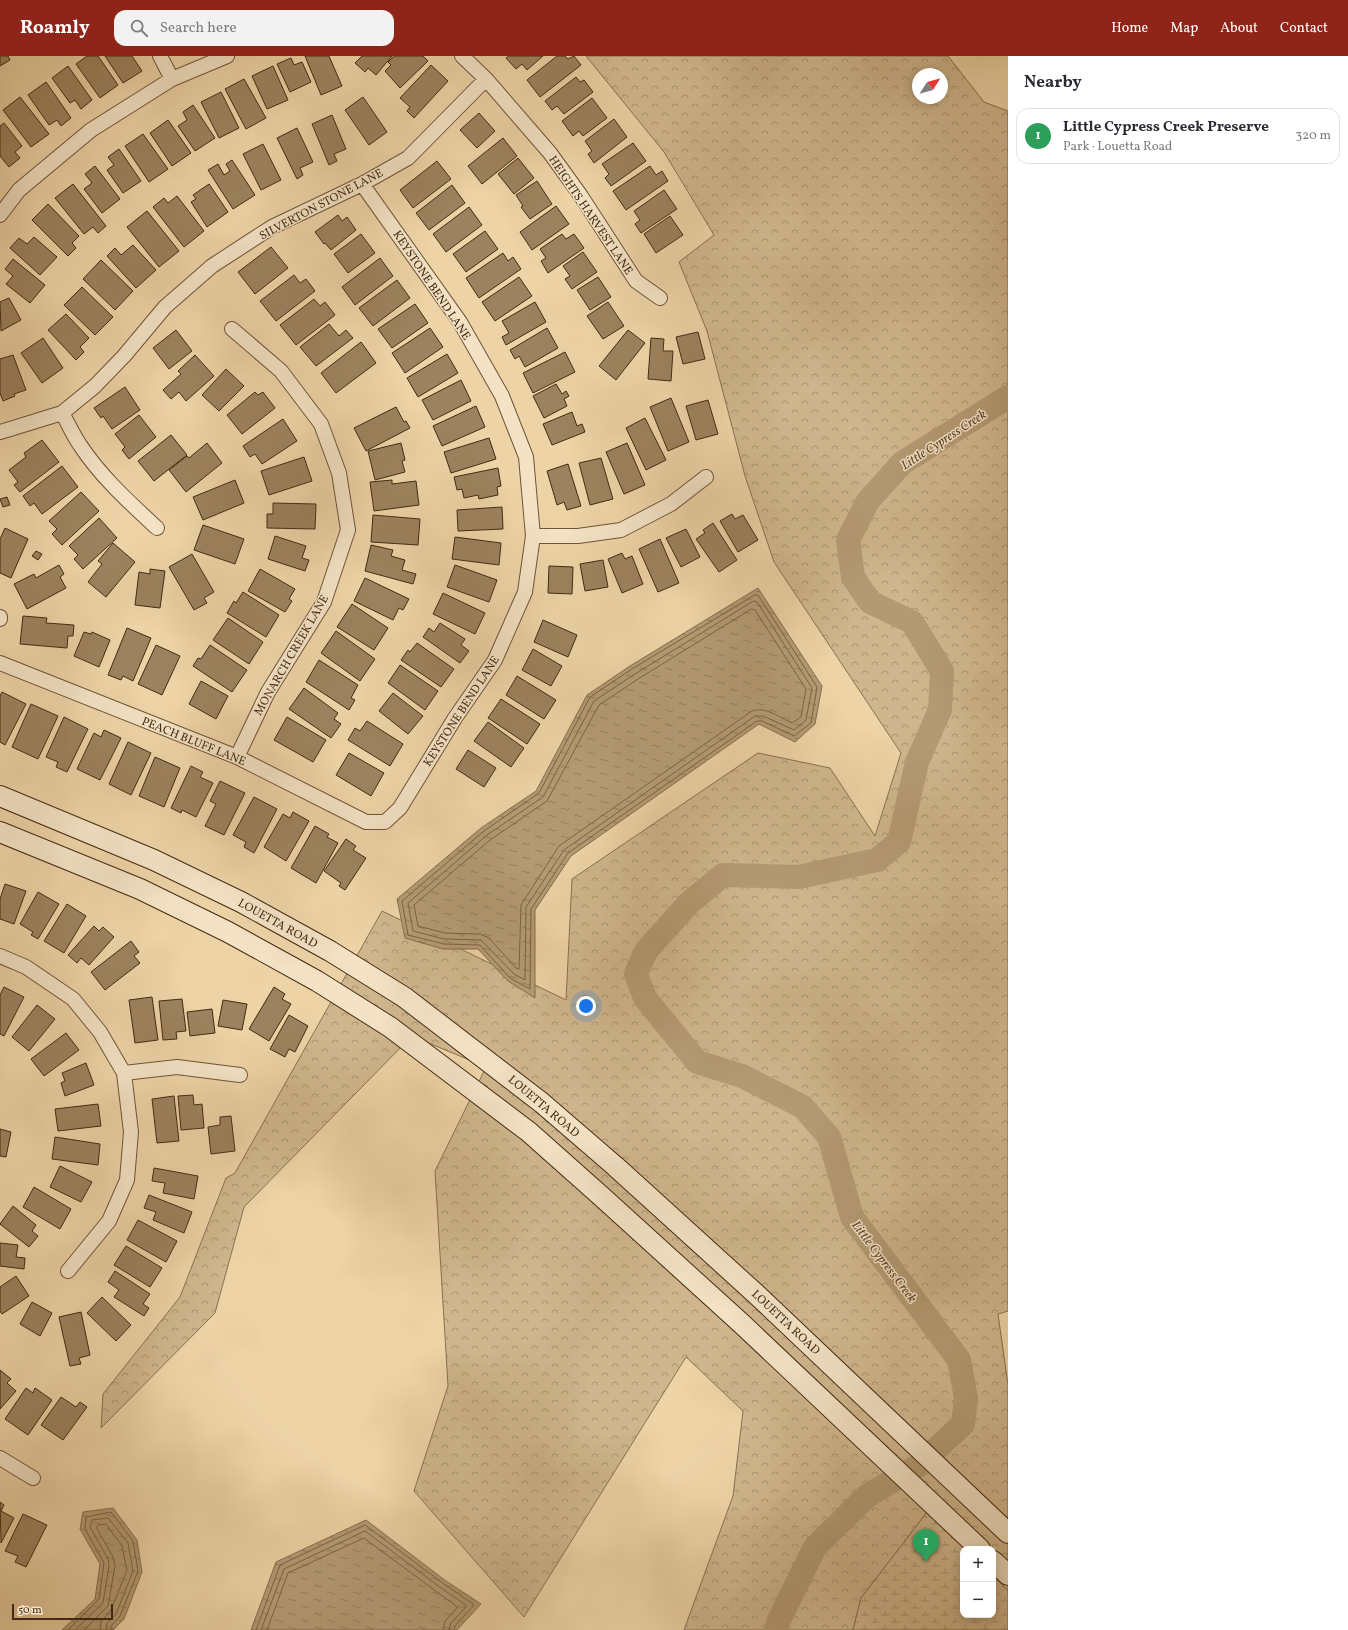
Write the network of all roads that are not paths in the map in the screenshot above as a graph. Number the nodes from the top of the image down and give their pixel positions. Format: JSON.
{"nodes":[{"id":1,"x":160,"y":56,"type":"edge"},
{"id":2,"x":227,"y":56,"type":"edge"},
{"id":3,"x":462,"y":56,"type":"edge"},
{"id":4,"x":172,"y":79,"type":"junction"},
{"id":5,"x":486,"y":79,"type":"junction"},
{"id":6,"x":362,"y":184,"type":"junction"},
{"id":7,"x":0,"y":214,"type":"edge"},
{"id":8,"x":660,"y":298,"type":"dead end"},
{"id":9,"x":232,"y":329,"type":"dead end"},
{"id":10,"x":62,"y":413,"type":"junction"},
{"id":11,"x":0,"y":432,"type":"edge"},
{"id":12,"x":706,"y":477,"type":"dead end"},
{"id":13,"x":157,"y":528,"type":"dead end"},
{"id":14,"x":533,"y":536,"type":"junction"},
{"id":15,"x":0,"y":663,"type":"edge"},
{"id":16,"x":237,"y":756,"type":"junction"},
{"id":17,"x":0,"y":796,"type":"edge"},
{"id":18,"x":385,"y":822,"type":"joint"},
{"id":19,"x":0,"y":832,"type":"edge"},
{"id":20,"x":0,"y":956,"type":"edge"},
{"id":21,"x":124,"y":1073,"type":"junction"},
{"id":22,"x":240,"y":1075,"type":"dead end"},
{"id":23,"x":68,"y":1271,"type":"dead end"},
{"id":24,"x":0,"y":1458,"type":"edge"},
{"id":25,"x":33,"y":1478,"type":"dead end"},
{"id":26,"x":1008,"y":1532,"type":"edge"},
{"id":27,"x":977,"y":1546,"type":"edge"},
{"id":28,"x":996,"y":1564,"type":"edge"},
{"id":29,"x":1008,"y":1575,"type":"edge"}],
"edges":[{"from":1,"to":4,"type":"street"},
{"from":2,"to":4,"type":"street"},
{"from":3,"to":5,"type":"street","name":"HEIGHTS HARVEST LANE"},
{"from":4,"to":7,"type":"street"},
{"from":5,"to":6,"type":"street","name":"SILVERTON STONE LANE"},
{"from":5,"to":8,"type":"street","name":"HEIGHTS HARVEST LANE"},
{"from":6,"to":10,"type":"street","name":"SILVERTON STONE LANE"},
{"from":6,"to":14,"type":"street","name":"KEYSTONE BEND LANE"},
{"from":9,"to":16,"type":"street","name":"MONARCH CREEK LANE"},
{"from":10,"to":11,"type":"street","name":"SILVERTON STONE LANE"},
{"from":10,"to":13,"type":"street"},
{"from":12,"to":14,"type":"street"},
{"from":14,"to":18,"type":"street","name":"KEYSTONE BEND LANE"},
{"from":15,"to":16,"type":"street","name":"PEACH BLUFF LANE"},
{"from":16,"to":18,"type":"street","name":"PEACH BLUFF LANE"},
{"from":17,"to":26,"type":"main road","name":"LOUETTA ROAD"},
{"from":19,"to":27,"type":"main road"},
{"from":20,"to":21,"type":"street"},
{"from":21,"to":22,"type":"street"},
{"from":21,"to":23,"type":"street"},
{"from":24,"to":25,"type":"street"},
{"from":28,"to":29,"type":"main road"}]}
